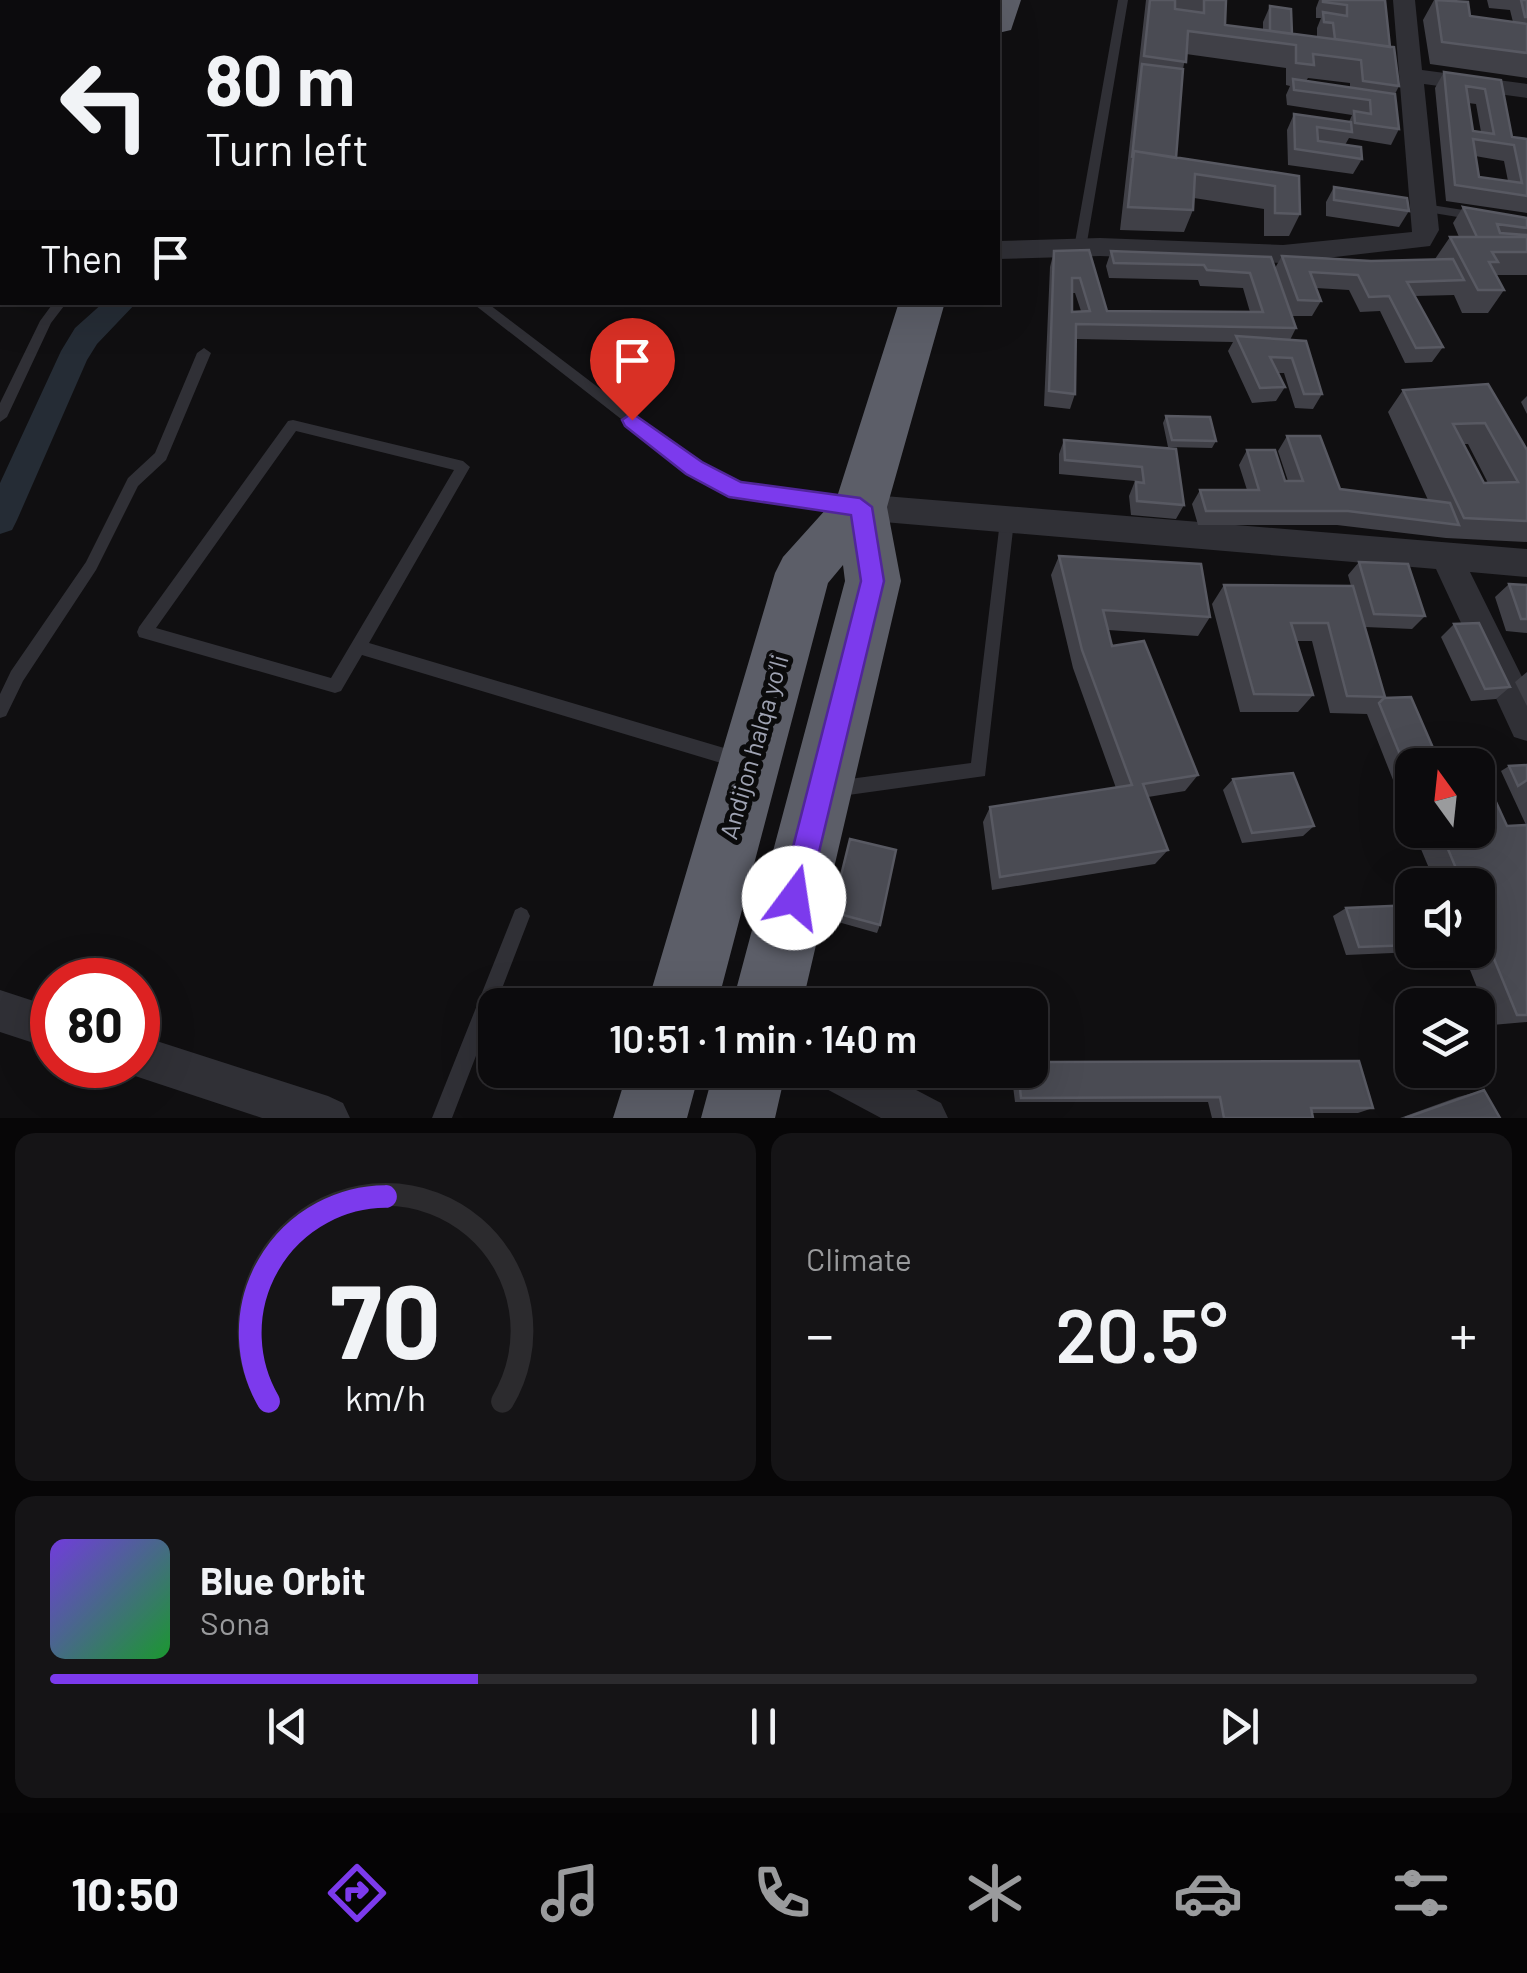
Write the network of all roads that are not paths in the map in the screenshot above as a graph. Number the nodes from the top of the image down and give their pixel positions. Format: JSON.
{"nodes":[{"id":1,"x":1123,"y":0,"type":"edge"},
{"id":2,"x":1404,"y":0,"type":"edge"},
{"id":3,"x":1410,"y":74,"type":"junction"},
{"id":4,"x":1527,"y":92,"type":"edge"},
{"id":5,"x":1425,"y":208,"type":"junction"},
{"id":6,"x":1493,"y":219,"type":"edge"},
{"id":7,"x":1080,"y":248,"type":"junction"},
{"id":8,"x":1000,"y":250,"type":"edge"},
{"id":9,"x":59,"y":305,"type":"edge"},
{"id":10,"x":482,"y":305,"type":"edge"},
{"id":11,"x":921,"y":305,"type":"edge"},
{"id":12,"x":204,"y":353,"type":"dead end"},
{"id":13,"x":0,"y":418,"type":"edge"},
{"id":14,"x":860,"y":507,"type":"junction"},
{"id":15,"x":1007,"y":521,"type":"junction"},
{"id":16,"x":1448,"y":559,"type":"junction"},
{"id":17,"x":1527,"y":563,"type":"edge"},
{"id":18,"x":358,"y":648,"type":"junction"},
{"id":19,"x":0,"y":711,"type":"edge"},
{"id":20,"x":1527,"y":726,"type":"edge"},
{"id":21,"x":750,"y":764,"type":"junction"},
{"id":22,"x":820,"y":791,"type":"junction"},
{"id":23,"x":522,"y":916,"type":"dead end"},
{"id":24,"x":687,"y":988,"type":"edge"},
{"id":25,"x":771,"y":988,"type":"edge"},
{"id":26,"x":0,"y":1011,"type":"edge"},
{"id":27,"x":30,"y":1021,"type":"edge"},
{"id":28,"x":160,"y":1063,"type":"edge"},
{"id":29,"x":659,"y":1088,"type":"edge"},
{"id":30,"x":746,"y":1088,"type":"edge"},
{"id":31,"x":868,"y":1088,"type":"edge"},
{"id":32,"x":328,"y":1118,"type":"edge"},
{"id":33,"x":442,"y":1118,"type":"edge"},
{"id":34,"x":650,"y":1118,"type":"edge"},
{"id":35,"x":738,"y":1118,"type":"edge"},
{"id":36,"x":926,"y":1118,"type":"edge"}],
"edges":[{"from":1,"to":7,"type":"lane"},
{"from":2,"to":3,"type":"street"},
{"from":3,"to":4,"type":"street"},
{"from":3,"to":5,"type":"street"},
{"from":5,"to":6,"type":"lane"},
{"from":5,"to":7,"type":"street"},
{"from":7,"to":8,"type":"street"},
{"from":9,"to":13,"type":"lane"},
{"from":10,"to":14,"type":"lane"},
{"from":11,"to":14,"type":"highway","name":"Andijon halqa yo‘li"},
{"from":12,"to":19,"type":"lane"},
{"from":14,"to":15,"type":"street"},
{"from":14,"to":21,"type":"highway","name":"Andijon halqa yo‘li"},
{"from":14,"to":22,"type":"highway","name":"Andijon halqa yo‘li"},
{"from":15,"to":16,"type":"street"},
{"from":15,"to":22,"type":"lane"},
{"from":16,"to":17,"type":"street"},
{"from":16,"to":20,"type":"street"},
{"from":18,"to":18,"type":"lane"},
{"from":18,"to":21,"type":"lane"},
{"from":21,"to":24,"type":"highway","name":"Andijon halqa yo‘li"},
{"from":22,"to":25,"type":"highway","name":"Andijon halqa yo‘li"},
{"from":23,"to":33,"type":"lane"},
{"from":26,"to":27,"type":"street"},
{"from":28,"to":32,"type":"street"},
{"from":29,"to":34,"type":"highway"},
{"from":30,"to":35,"type":"highway"},
{"from":31,"to":36,"type":"street"}]}
